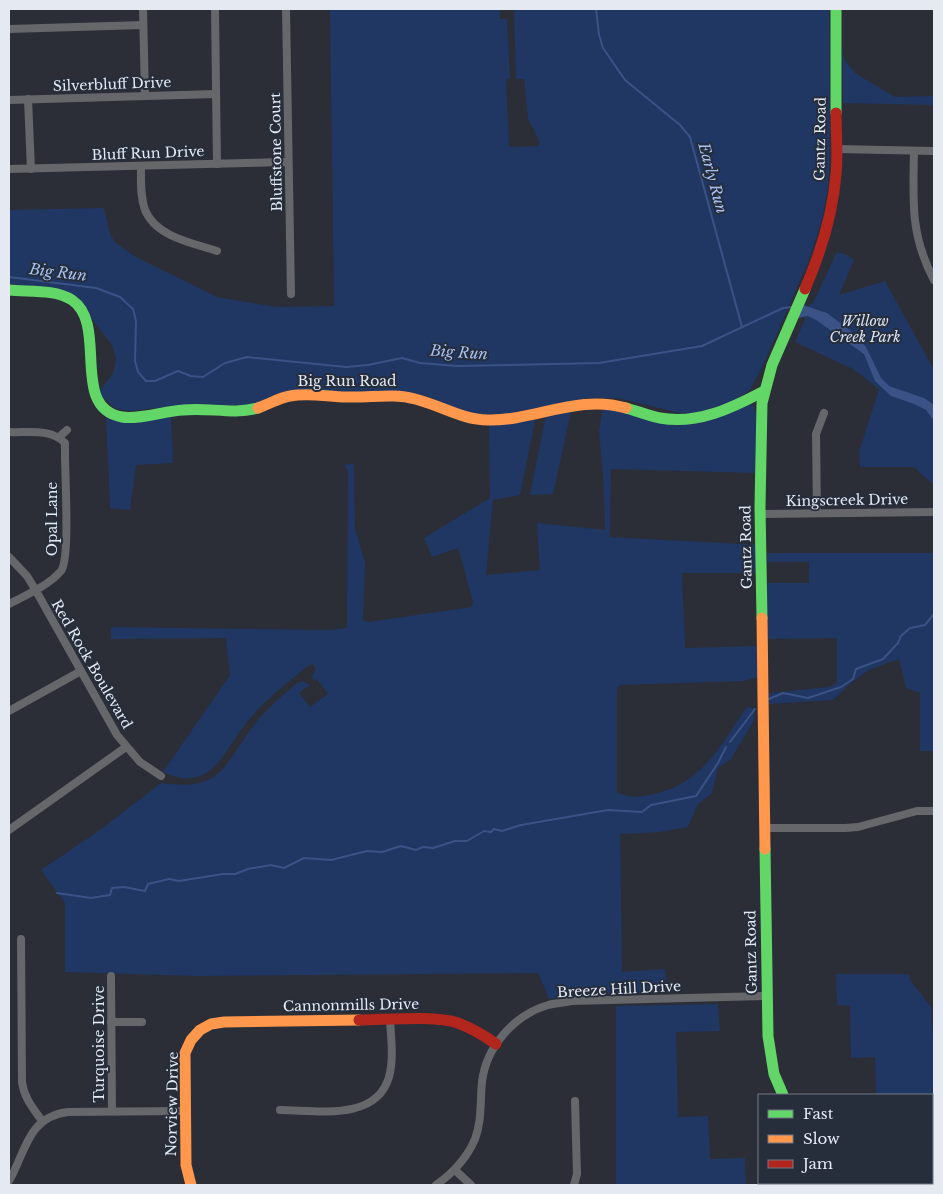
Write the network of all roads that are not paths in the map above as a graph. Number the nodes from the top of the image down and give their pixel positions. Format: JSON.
{"nodes":[{"id":1,"x":143,"y":9,"type":"edge"},
{"id":2,"x":216,"y":9,"type":"edge"},
{"id":3,"x":286,"y":9,"type":"edge"},
{"id":4,"x":836,"y":9,"type":"edge"},
{"id":5,"x":143,"y":25,"type":"junction"},
{"id":6,"x":9,"y":29,"type":"edge"},
{"id":7,"x":216,"y":94,"type":"junction"},
{"id":8,"x":145,"y":96,"type":"junction"},
{"id":9,"x":28,"y":99,"type":"junction"},
{"id":10,"x":9,"y":100,"type":"edge"},
{"id":11,"x":836,"y":149,"type":"junction"},
{"id":12,"x":914,"y":151,"type":"junction"},
{"id":13,"x":934,"y":151,"type":"edge"},
{"id":14,"x":288,"y":162,"type":"junction"},
{"id":15,"x":217,"y":164,"type":"junction"},
{"id":16,"x":141,"y":167,"type":"junction"},
{"id":17,"x":31,"y":168,"type":"junction"},
{"id":18,"x":9,"y":169,"type":"edge"},
{"id":19,"x":217,"y":251,"type":"dead end"},
{"id":20,"x":934,"y":280,"type":"edge"},
{"id":21,"x":9,"y":290,"type":"edge"},
{"id":22,"x":291,"y":294,"type":"dead end"},
{"id":23,"x":764,"y":391,"type":"junction"},
{"id":24,"x":824,"y":413,"type":"dead end"},
{"id":25,"x":67,"y":430,"type":"dead end"},
{"id":26,"x":9,"y":432,"type":"edge"},
{"id":27,"x":59,"y":437,"type":"junction"},
{"id":28,"x":933,"y":512,"type":"edge"},
{"id":29,"x":817,"y":513,"type":"junction"},
{"id":30,"x":760,"y":514,"type":"junction"},
{"id":31,"x":9,"y":557,"type":"edge"},
{"id":32,"x":35,"y":590,"type":"junction"},
{"id":33,"x":9,"y":604,"type":"edge"},
{"id":34,"x":81,"y":671,"type":"junction"},
{"id":35,"x":9,"y":711,"type":"edge"},
{"id":36,"x":126,"y":747,"type":"junction"},
{"id":37,"x":161,"y":776,"type":"dead end"},
{"id":38,"x":934,"y":811,"type":"edge"},
{"id":39,"x":764,"y":828,"type":"junction"},
{"id":40,"x":9,"y":830,"type":"edge"},
{"id":41,"x":21,"y":939,"type":"dead end"},
{"id":42,"x":111,"y":976,"type":"dead end"},
{"id":43,"x":767,"y":996,"type":"junction"},
{"id":44,"x":390,"y":1019,"type":"junction"},
{"id":45,"x":111,"y":1022,"type":"junction"},
{"id":46,"x":142,"y":1022,"type":"dead end"},
{"id":47,"x":202,"y":1029,"type":"joint"},
{"id":48,"x":496,"y":1044,"type":"junction"},
{"id":49,"x":783,"y":1094,"type":"edge"},
{"id":50,"x":575,"y":1101,"type":"dead end"},
{"id":51,"x":184,"y":1110,"type":"junction"},
{"id":52,"x":280,"y":1110,"type":"dead end"},
{"id":53,"x":112,"y":1112,"type":"junction"},
{"id":54,"x":42,"y":1121,"type":"junction"},
{"id":55,"x":455,"y":1170,"type":"junction"},
{"id":56,"x":9,"y":1181,"type":"edge"},
{"id":57,"x":191,"y":1185,"type":"edge"},
{"id":58,"x":436,"y":1185,"type":"edge"},
{"id":59,"x":471,"y":1185,"type":"edge"},
{"id":60,"x":574,"y":1185,"type":"edge"}],
"edges":[{"from":1,"to":5,"type":"street"},
{"from":2,"to":7,"type":"street"},
{"from":3,"to":14,"type":"street","name":"Bluffstone Court"},
{"from":4,"to":11,"type":"street","name":"Gantz Road"},
{"from":5,"to":6,"type":"street"},
{"from":5,"to":8,"type":"street"},
{"from":7,"to":8,"type":"street","name":"Silverbluff Drive"},
{"from":7,"to":15,"type":"street"},
{"from":8,"to":9,"type":"street","name":"Silverbluff Drive"},
{"from":9,"to":10,"type":"street","name":"Silverbluff Drive"},
{"from":9,"to":17,"type":"street"},
{"from":11,"to":12,"type":"street"},
{"from":11,"to":23,"type":"street","name":"Gantz Road"},
{"from":12,"to":13,"type":"street"},
{"from":12,"to":20,"type":"street"},
{"from":14,"to":15,"type":"street","name":"Bluff Run Drive"},
{"from":14,"to":22,"type":"street","name":"Bluffstone Court"},
{"from":15,"to":16,"type":"street","name":"Bluff Run Drive"},
{"from":16,"to":17,"type":"street","name":"Bluff Run Drive"},
{"from":16,"to":19,"type":"street"},
{"from":17,"to":18,"type":"street","name":"Bluff Run Drive"},
{"from":21,"to":23,"type":"street","name":"Big Run Road"},
{"from":23,"to":30,"type":"street","name":"Gantz Road"},
{"from":24,"to":29,"type":"street"},
{"from":25,"to":27,"type":"street"},
{"from":26,"to":27,"type":"street"},
{"from":27,"to":32,"type":"street","name":"Opal Lane"},
{"from":28,"to":29,"type":"street","name":"Kingscreek Drive"},
{"from":29,"to":30,"type":"street","name":"Kingscreek Drive"},
{"from":30,"to":39,"type":"street","name":"Gantz Road"},
{"from":31,"to":32,"type":"street","name":"Red Rock Boulevard"},
{"from":32,"to":33,"type":"street","name":"Opal Lane"},
{"from":32,"to":34,"type":"street","name":"Red Rock Boulevard"},
{"from":34,"to":35,"type":"street"},
{"from":34,"to":36,"type":"street","name":"Red Rock Boulevard"},
{"from":36,"to":37,"type":"street","name":"Red Rock Boulevard"},
{"from":36,"to":40,"type":"street"},
{"from":38,"to":39,"type":"street"},
{"from":39,"to":43,"type":"street","name":"Gantz Road"},
{"from":41,"to":54,"type":"street"},
{"from":42,"to":45,"type":"street","name":"Turquoise Drive"},
{"from":43,"to":48,"type":"street","name":"Breeze Hill Drive"},
{"from":43,"to":49,"type":"street","name":"Gantz Road"},
{"from":44,"to":47,"type":"street","name":"Cannonmills Drive"},
{"from":44,"to":48,"type":"street","name":"Cannonmills Drive"},
{"from":44,"to":52,"type":"street"},
{"from":45,"to":46,"type":"street"},
{"from":45,"to":53,"type":"street","name":"Turquoise Drive"},
{"from":47,"to":51,"type":"street","name":"Norview Drive"},
{"from":48,"to":55,"type":"street","name":"Breeze Hill Drive"},
{"from":50,"to":60,"type":"street"},
{"from":51,"to":53,"type":"street"},
{"from":51,"to":57,"type":"street","name":"Norview Drive"},
{"from":53,"to":54,"type":"street"},
{"from":54,"to":56,"type":"street"},
{"from":55,"to":58,"type":"street","name":"Breeze Hill Drive"},
{"from":55,"to":59,"type":"street"}]}
